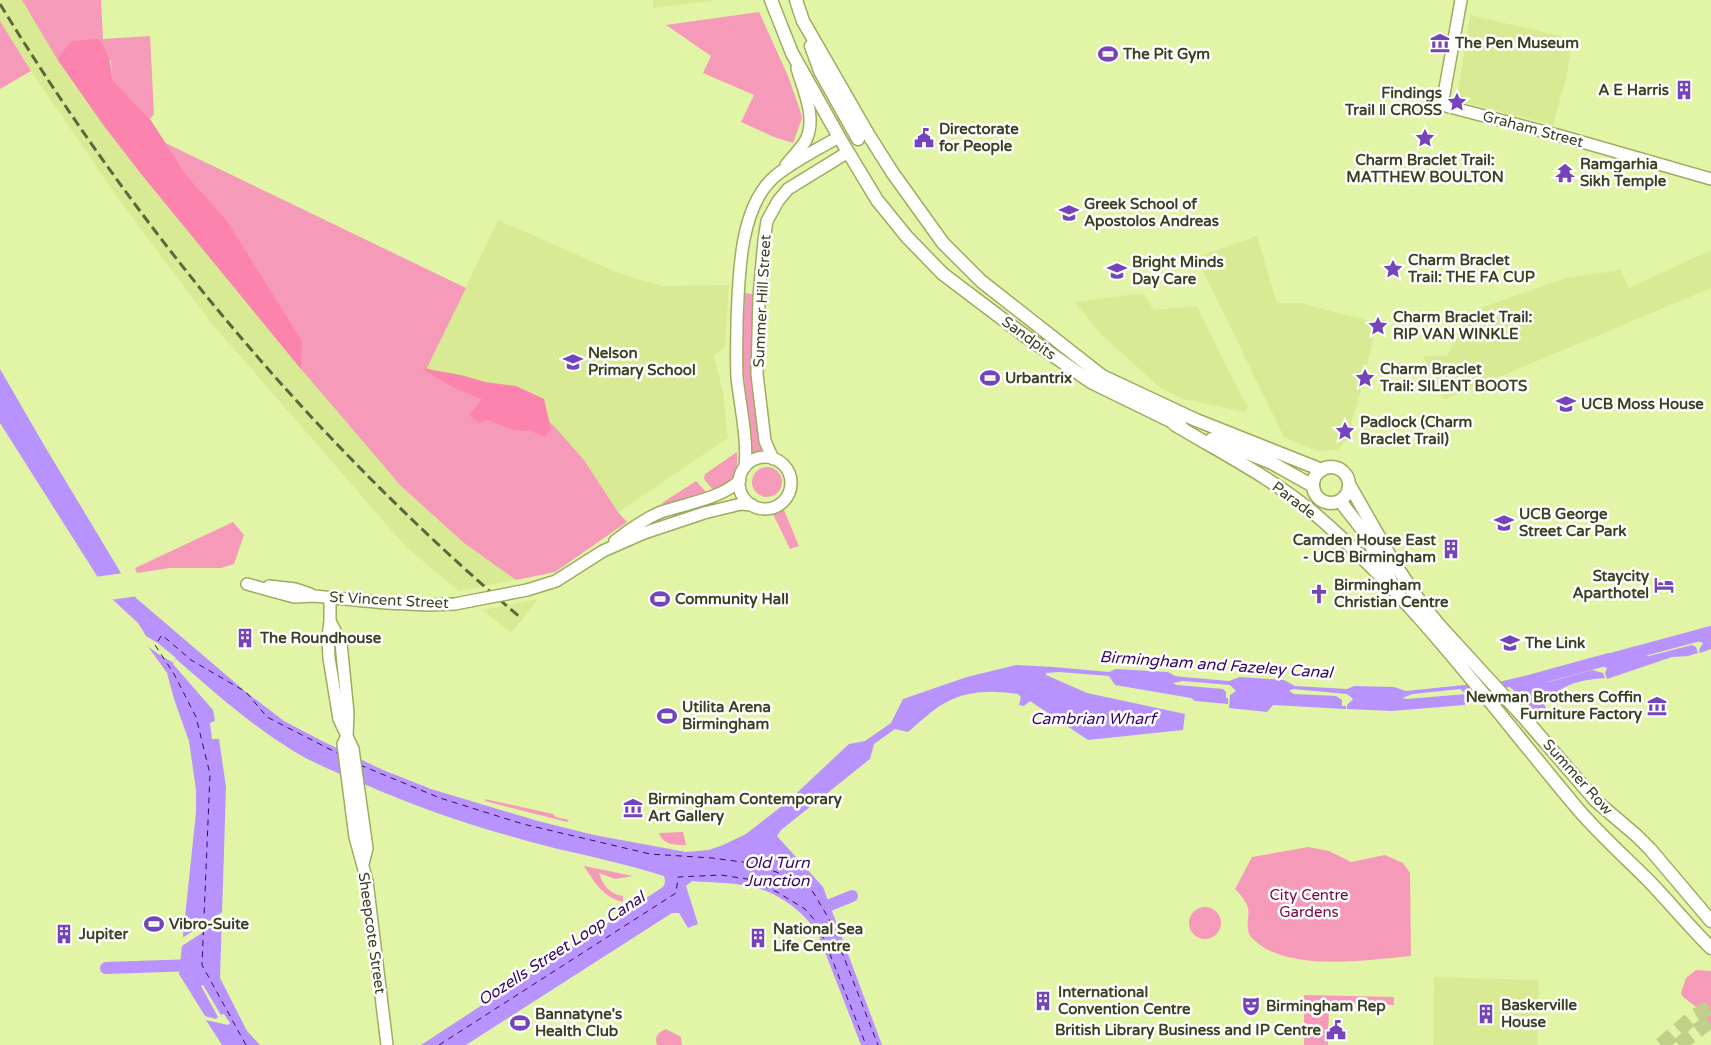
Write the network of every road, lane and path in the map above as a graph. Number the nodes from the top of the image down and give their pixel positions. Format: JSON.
{"nodes":[{"id":1,"x":771,"y":0,"type":"edge"},
{"id":2,"x":796,"y":0,"type":"edge"},
{"id":3,"x":1461,"y":0,"type":"edge"},
{"id":4,"x":792,"y":53,"type":"junction"},
{"id":5,"x":839,"y":136,"type":"junction"},
{"id":6,"x":863,"y":136,"type":"junction"},
{"id":7,"x":848,"y":152,"type":"junction"},
{"id":8,"x":780,"y":172,"type":"junction"},
{"id":9,"x":1711,"y":179,"type":"edge"},
{"id":10,"x":1174,"y":424,"type":"junction"},
{"id":11,"x":773,"y":459,"type":"junction"},
{"id":12,"x":745,"y":467,"type":"junction"},
{"id":13,"x":1322,"y":470,"type":"junction"},
{"id":14,"x":740,"y":480,"type":"junction"},
{"id":15,"x":1313,"y":486,"type":"junction"},
{"id":16,"x":1350,"y":486,"type":"junction"},
{"id":17,"x":1340,"y":501,"type":"junction"},
{"id":18,"x":752,"y":505,"type":"junction"},
{"id":19,"x":603,"y":551,"type":"junction"},
{"id":20,"x":314,"y":596,"type":"dead end"},
{"id":21,"x":1400,"y":596,"type":"junction"},
{"id":22,"x":330,"y":598,"type":"junction"},
{"id":23,"x":1468,"y":675,"type":"joint"},
{"id":24,"x":1711,"y":921,"type":"edge"},
{"id":25,"x":1711,"y":948,"type":"edge"},
{"id":26,"x":387,"y":1045,"type":"edge"}],
"edges":[{"from":1,"to":4,"type":"main road","name":"Sandpits"},
{"from":2,"to":6,"type":"main road","name":"Sandpits"},
{"from":3,"to":9,"type":"street","name":"Graham Street"},
{"from":4,"to":5,"type":"main road","name":"Sandpits"},
{"from":4,"to":8,"type":"street","name":"Summer Hill Street"},
{"from":5,"to":6,"type":"main road"},
{"from":5,"to":7,"type":"main road","name":"Sandpits"},
{"from":5,"to":8,"type":"street","name":"Summer Hill Street"},
{"from":6,"to":7,"type":"main road"},
{"from":6,"to":13,"type":"main road","name":"Sandpits"},
{"from":7,"to":10,"type":"main road","name":"Sandpits"},
{"from":7,"to":11,"type":"street","name":"Summer Hill Street"},
{"from":8,"to":12,"type":"street","name":"Summer Hill Street"},
{"from":10,"to":15,"type":"main road","name":"Sandpits"},
{"from":10,"to":21,"type":"main road","name":"Parade"},
{"from":11,"to":12,"type":"street"},
{"from":11,"to":18,"type":"street"},
{"from":12,"to":14,"type":"street"},
{"from":13,"to":15,"type":"main road"},
{"from":13,"to":16,"type":"main road"},
{"from":14,"to":18,"type":"street"},
{"from":14,"to":19,"type":"street","name":"St Vincent Street"},
{"from":15,"to":17,"type":"main road"},
{"from":16,"to":17,"type":"main road"},
{"from":16,"to":24,"type":"main road","name":"Summer Row"},
{"from":17,"to":21,"type":"main road","name":"Parade"},
{"from":18,"to":19,"type":"street","name":"St Vincent Street"},
{"from":19,"to":22,"type":"street","name":"St Vincent Street","bridge":true},
{"from":20,"to":22,"type":"street","name":"St Vincent Street"},
{"from":21,"to":23,"type":"main road","name":"Parade"},
{"from":22,"to":26,"type":"street","name":"Sheepcote Street"},
{"from":23,"to":25,"type":"main road","name":"Summer Row"}]}
